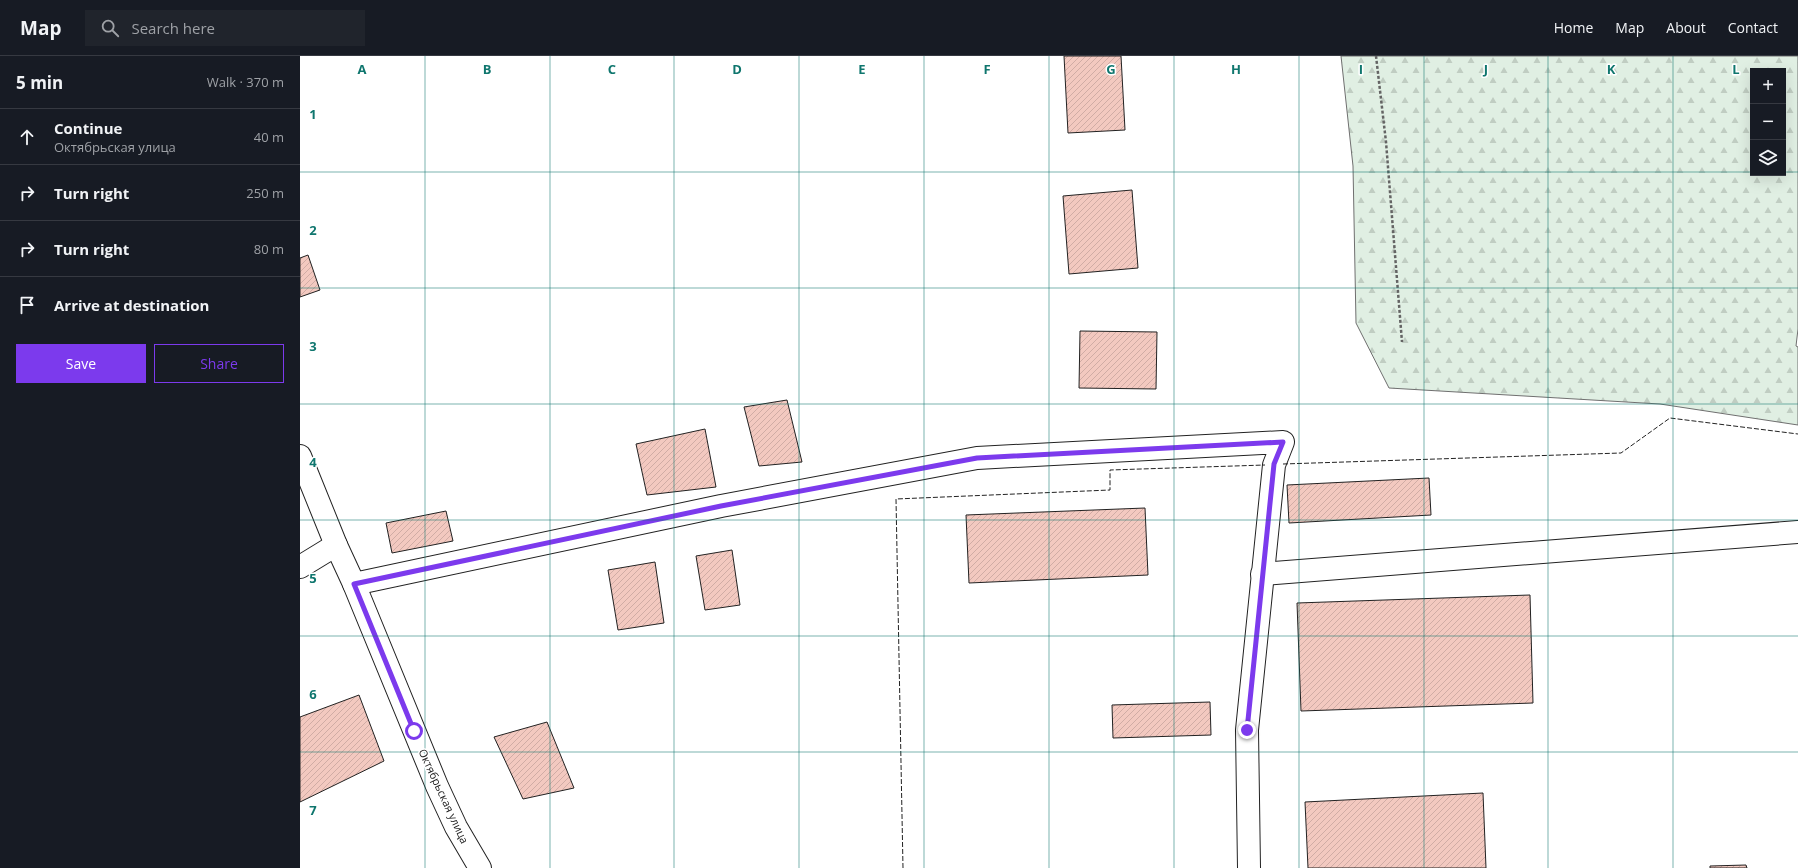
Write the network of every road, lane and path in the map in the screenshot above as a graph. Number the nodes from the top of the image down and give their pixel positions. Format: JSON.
{"nodes":[{"id":1,"x":1376,"y":56,"type":"edge"},
{"id":2,"x":1402,"y":342,"type":"dead end"},
{"id":3,"x":300,"y":456,"type":"edge"},
{"id":4,"x":1798,"y":532,"type":"edge"},
{"id":5,"x":336,"y":545,"type":"junction"},
{"id":6,"x":300,"y":567,"type":"edge"},
{"id":7,"x":1262,"y":574,"type":"junction"},
{"id":8,"x":354,"y":584,"type":"junction"},
{"id":9,"x":480,"y":868,"type":"edge"},
{"id":10,"x":1249,"y":868,"type":"edge"}],
"edges":[{"from":1,"to":2,"type":"path"},
{"from":3,"to":5,"type":"street","name":"Октябрьская улица"},
{"from":4,"to":7,"type":"street"},
{"from":5,"to":6,"type":"street"},
{"from":5,"to":8,"type":"street","name":"Октябрьская улица"},
{"from":7,"to":8,"type":"street"},
{"from":7,"to":10,"type":"street"},
{"from":8,"to":9,"type":"street","name":"Октябрьская улица"}]}
